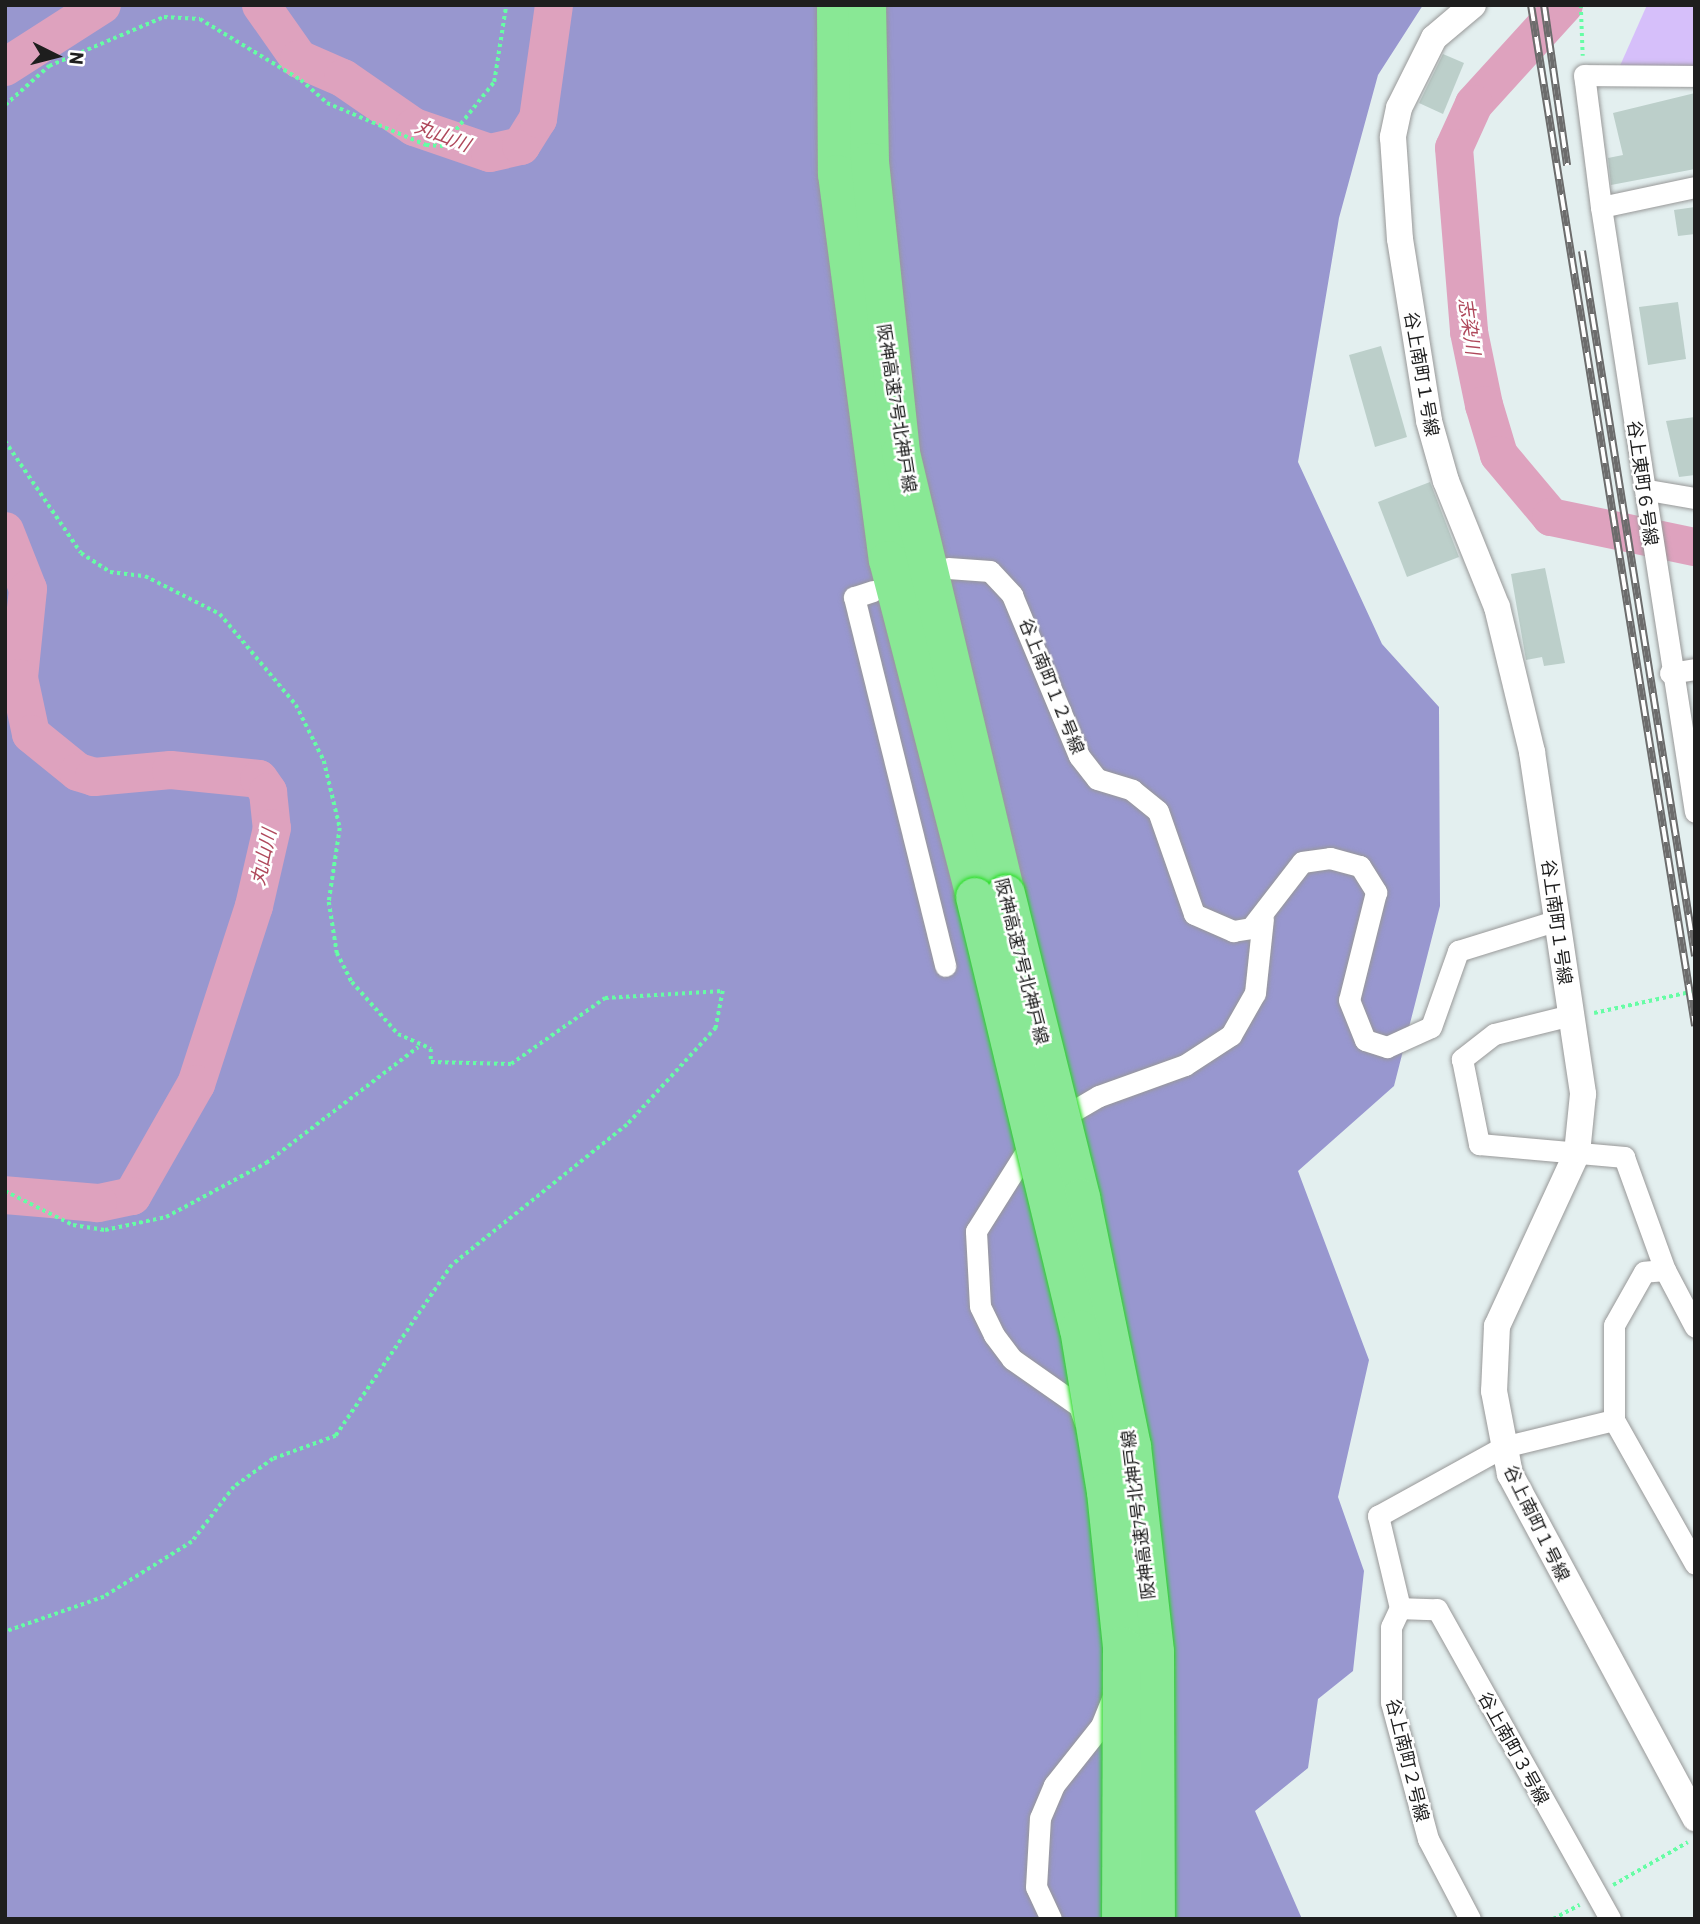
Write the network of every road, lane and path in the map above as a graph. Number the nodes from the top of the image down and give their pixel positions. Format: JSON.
{"nodes":[{"id":1,"x":506,"y":5,"type":"edge"},
{"id":2,"x":836,"y":5,"type":"edge"},
{"id":3,"x":867,"y":5,"type":"edge"},
{"id":4,"x":1473,"y":5,"type":"edge"},
{"id":5,"x":1581,"y":5,"type":"edge"},
{"id":6,"x":1583,"y":41,"type":"dead end"},
{"id":7,"x":1695,"y":76,"type":"edge"},
{"id":8,"x":5,"y":105,"type":"edge"},
{"id":9,"x":1695,"y":187,"type":"edge"},
{"id":10,"x":1601,"y":207,"type":"junction"},
{"id":11,"x":5,"y":441,"type":"edge"},
{"id":12,"x":1648,"y":490,"type":"junction"},
{"id":13,"x":1695,"y":498,"type":"edge"},
{"id":14,"x":948,"y":568,"type":"dead end"},
{"id":15,"x":873,"y":591,"type":"dead end"},
{"id":16,"x":1695,"y":669,"type":"edge"},
{"id":17,"x":1670,"y":673,"type":"junction"},
{"id":18,"x":1695,"y":812,"type":"edge"},
{"id":19,"x":990,"y":895,"type":"junction"},
{"id":20,"x":1263,"y":918,"type":"junction"},
{"id":21,"x":1555,"y":921,"type":"junction"},
{"id":22,"x":946,"y":966,"type":"dead end"},
{"id":23,"x":1695,"y":991,"type":"edge"},
{"id":24,"x":1581,"y":1014,"type":"junction"},
{"id":25,"x":418,"y":1047,"type":"junction"},
{"id":26,"x":1577,"y":1153,"type":"junction"},
{"id":27,"x":5,"y":1191,"type":"edge"},
{"id":28,"x":1665,"y":1270,"type":"junction"},
{"id":29,"x":1695,"y":1328,"type":"edge"},
{"id":30,"x":1614,"y":1420,"type":"junction"},
{"id":31,"x":1503,"y":1447,"type":"junction"},
{"id":32,"x":1695,"y":1564,"type":"edge"},
{"id":33,"x":1401,"y":1608,"type":"junction"},
{"id":34,"x":5,"y":1632,"type":"edge"},
{"id":35,"x":1695,"y":1818,"type":"edge"},
{"id":36,"x":1695,"y":1838,"type":"edge"},
{"id":37,"x":1596,"y":1895,"type":"junction"},
{"id":38,"x":1051,"y":1919,"type":"edge"},
{"id":39,"x":1121,"y":1919,"type":"edge"},
{"id":40,"x":1156,"y":1919,"type":"edge"},
{"id":41,"x":1470,"y":1919,"type":"edge"},
{"id":42,"x":1553,"y":1919,"type":"edge"},
{"id":43,"x":1610,"y":1919,"type":"edge"}],
"edges":[{"from":1,"to":8,"type":"path"},
{"from":2,"to":19,"type":"highway","name":"阪神高速7号北神戸線"},
{"from":3,"to":19,"type":"highway","name":"阪神高速7号北神戸線"},
{"from":4,"to":21,"type":"street","name":"谷上南町１号線"},
{"from":5,"to":6,"type":"path"},
{"from":7,"to":10,"type":"street","name":"谷上東町６号線"},
{"from":9,"to":10,"type":"street"},
{"from":10,"to":12,"type":"street","name":"谷上東町６号線"},
{"from":11,"to":25,"type":"path"},
{"from":12,"to":13,"type":"street"},
{"from":12,"to":17,"type":"street","name":"谷上東町６号線"},
{"from":14,"to":20,"type":"street","name":"谷上南町１２号線"},
{"from":15,"to":22,"type":"street"},
{"from":16,"to":17,"type":"street"},
{"from":17,"to":18,"type":"street","name":"谷上東町６号線"},
{"from":19,"to":39,"type":"highway","name":"阪神高速7号北神戸線","bridge":true},
{"from":19,"to":40,"type":"highway","name":"阪神高速7号北神戸線","bridge":true},
{"from":20,"to":21,"type":"street"},
{"from":20,"to":38,"type":"street"},
{"from":21,"to":24,"type":"street","name":"谷上南町１号線"},
{"from":23,"to":24,"type":"path"},
{"from":24,"to":26,"type":"street","name":"谷上南町１号線"},
{"from":24,"to":26,"type":"street"},
{"from":25,"to":27,"type":"path"},
{"from":25,"to":34,"type":"path"},
{"from":26,"to":28,"type":"street"},
{"from":26,"to":31,"type":"street","name":"谷上南町１号線"},
{"from":28,"to":29,"type":"street"},
{"from":28,"to":30,"type":"street"},
{"from":30,"to":31,"type":"street"},
{"from":30,"to":32,"type":"street"},
{"from":31,"to":33,"type":"street"},
{"from":31,"to":35,"type":"street","name":"谷上南町１号線"},
{"from":33,"to":37,"type":"street","name":"谷上南町３号線"},
{"from":33,"to":41,"type":"street","name":"谷上南町２号線"},
{"from":36,"to":37,"type":"path"},
{"from":37,"to":42,"type":"path"},
{"from":37,"to":43,"type":"street","name":"谷上南町３号線"}]}
